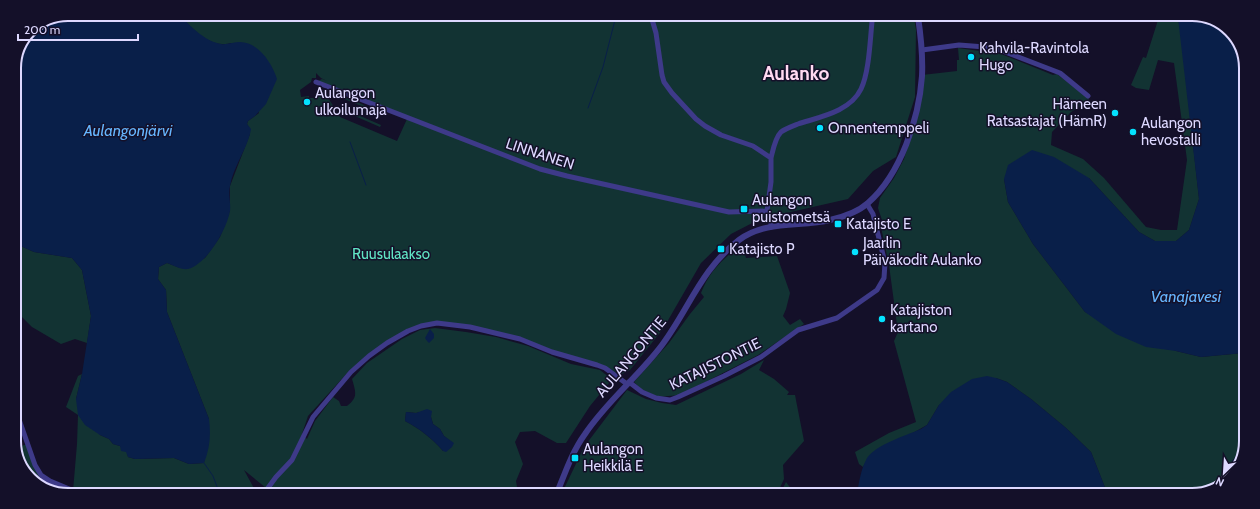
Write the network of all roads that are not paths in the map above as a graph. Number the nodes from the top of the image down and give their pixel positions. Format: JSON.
{"nodes":[{"id":1,"x":652,"y":21,"type":"edge"},
{"id":2,"x":872,"y":21,"type":"edge"},
{"id":3,"x":918,"y":21,"type":"edge"},
{"id":4,"x":922,"y":50,"type":"junction"},
{"id":5,"x":316,"y":82,"type":"dead end"},
{"id":6,"x":1088,"y":96,"type":"dead end"},
{"id":7,"x":771,"y":158,"type":"junction"},
{"id":8,"x":868,"y":204,"type":"junction"},
{"id":9,"x":767,"y":213,"type":"junction"},
{"id":10,"x":771,"y":227,"type":"junction"},
{"id":11,"x":628,"y":383,"type":"junction"},
{"id":12,"x":21,"y":425,"type":"edge"},
{"id":13,"x":43,"y":481,"type":"edge"},
{"id":14,"x":50,"y":482,"type":"junction"},
{"id":15,"x":65,"y":488,"type":"edge"},
{"id":16,"x":268,"y":488,"type":"edge"},
{"id":17,"x":559,"y":488,"type":"edge"}],
"edges":[{"from":1,"to":7,"type":"street"},
{"from":2,"to":7,"type":"street"},
{"from":3,"to":4,"type":"street","name":"AULANGONTIE"},
{"from":4,"to":6,"type":"street"},
{"from":4,"to":8,"type":"street","name":"AULANGONTIE"},
{"from":5,"to":9,"type":"street","name":"LINNANEN"},
{"from":7,"to":9,"type":"street"},
{"from":8,"to":10,"type":"street","name":"AULANGONTIE"},
{"from":8,"to":11,"type":"street","name":"KATAJISTONTIE"},
{"from":9,"to":10,"type":"street"},
{"from":10,"to":11,"type":"street","name":"AULANGONTIE"},
{"from":11,"to":16,"type":"street","name":"KATAJISTONTIE"},
{"from":11,"to":17,"type":"street","name":"AULANGONTIE"},
{"from":12,"to":14,"type":"street"},
{"from":13,"to":14,"type":"street"},
{"from":14,"to":15,"type":"street"}]}
